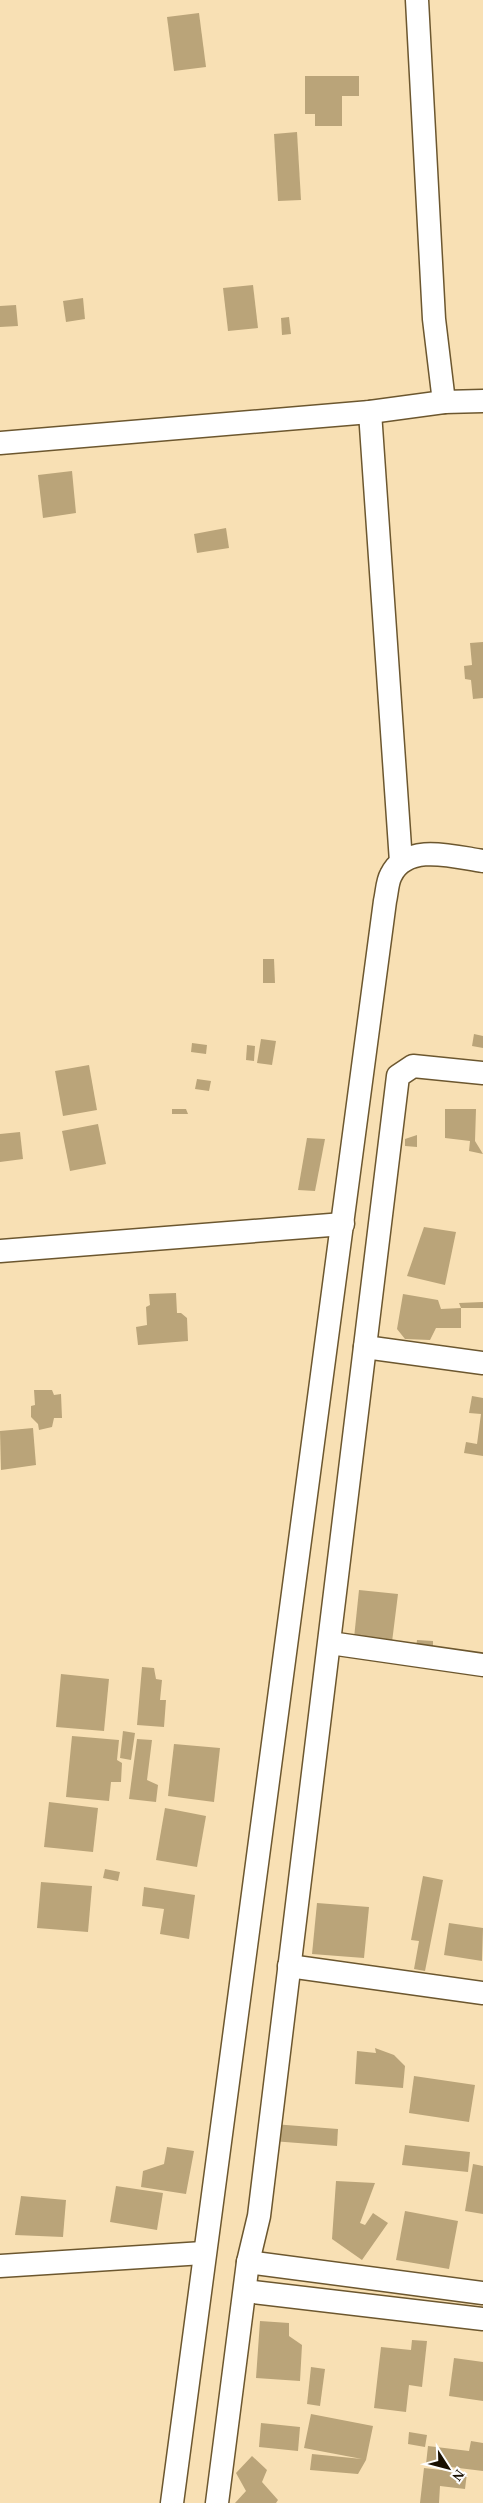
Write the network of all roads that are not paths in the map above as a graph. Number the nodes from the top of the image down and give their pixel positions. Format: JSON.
{"nodes":[{"id":1,"x":417,"y":0,"type":"edge"},
{"id":2,"x":483,"y":401,"type":"edge"},
{"id":3,"x":444,"y":402,"type":"junction"},
{"id":4,"x":370,"y":412,"type":"junction"},
{"id":5,"x":0,"y":442,"type":"edge"},
{"id":6,"x":483,"y":861,"type":"edge"},
{"id":7,"x":401,"y":862,"type":"junction"},
{"id":8,"x":483,"y":1073,"type":"edge"},
{"id":9,"x":343,"y":1224,"type":"junction"},
{"id":10,"x":0,"y":1251,"type":"edge"},
{"id":11,"x":366,"y":1347,"type":"junction"},
{"id":12,"x":483,"y":1363,"type":"edge"},
{"id":13,"x":330,"y":1642,"type":"junction"},
{"id":14,"x":483,"y":1666,"type":"edge"},
{"id":15,"x":289,"y":1966,"type":"junction"},
{"id":16,"x":483,"y":1993,"type":"edge"},
{"id":17,"x":203,"y":2253,"type":"junction"},
{"id":18,"x":248,"y":2262,"type":"junction"},
{"id":19,"x":0,"y":2266,"type":"edge"},
{"id":20,"x":245,"y":2291,"type":"junction"},
{"id":21,"x":483,"y":2292,"type":"edge"},
{"id":22,"x":483,"y":2320,"type":"edge"},
{"id":23,"x":172,"y":2503,"type":"edge"},
{"id":24,"x":217,"y":2503,"type":"edge"}],
"edges":[{"from":1,"to":3,"type":"street"},
{"from":2,"to":3,"type":"street"},
{"from":3,"to":4,"type":"street"},
{"from":4,"to":5,"type":"street"},
{"from":4,"to":7,"type":"street"},
{"from":6,"to":7,"type":"street"},
{"from":7,"to":9,"type":"street"},
{"from":8,"to":11,"type":"street"},
{"from":9,"to":10,"type":"street"},
{"from":9,"to":17,"type":"street"},
{"from":11,"to":12,"type":"street"},
{"from":11,"to":13,"type":"street"},
{"from":13,"to":14,"type":"street"},
{"from":13,"to":15,"type":"street"},
{"from":15,"to":16,"type":"street"},
{"from":15,"to":18,"type":"street"},
{"from":17,"to":19,"type":"street"},
{"from":17,"to":23,"type":"street"},
{"from":18,"to":20,"type":"street"},
{"from":18,"to":21,"type":"street"},
{"from":20,"to":22,"type":"street"},
{"from":20,"to":24,"type":"street"}]}
